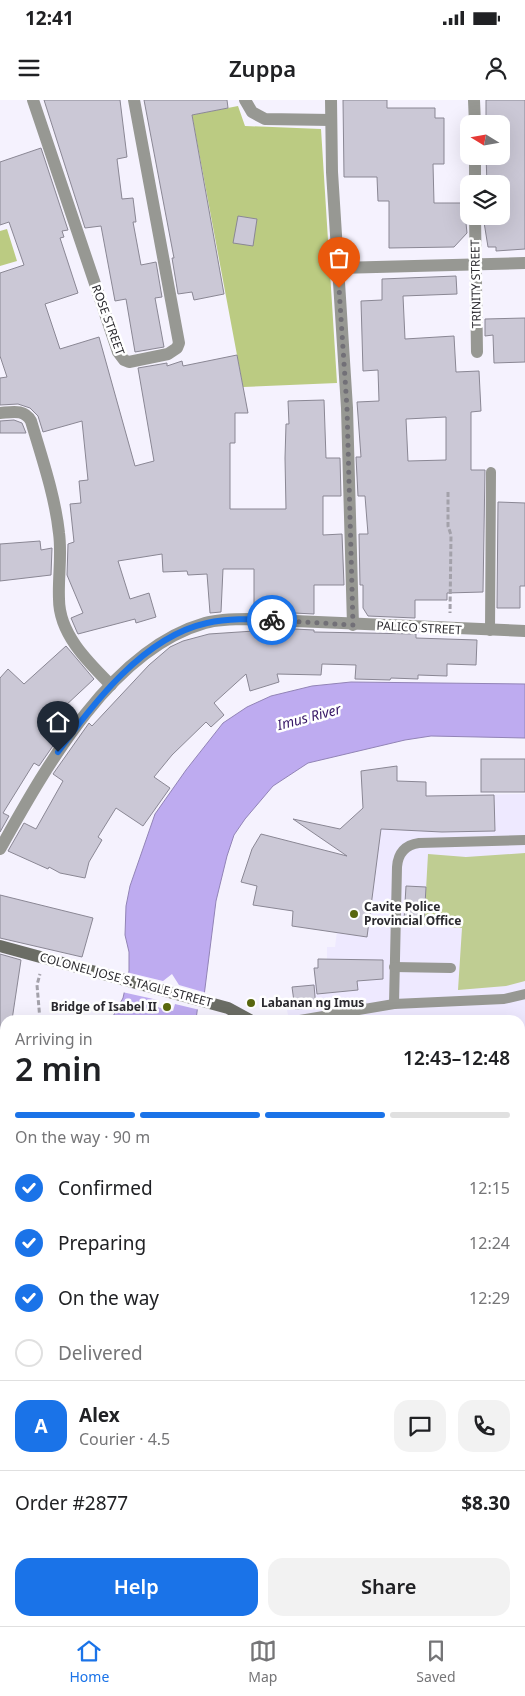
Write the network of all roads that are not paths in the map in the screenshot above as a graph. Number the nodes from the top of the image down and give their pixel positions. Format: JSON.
{"nodes":[{"id":1,"x":33,"y":100,"type":"edge"},
{"id":2,"x":134,"y":100,"type":"edge"},
{"id":3,"x":245,"y":100,"type":"edge"},
{"id":4,"x":331,"y":100,"type":"edge"},
{"id":5,"x":474,"y":100,"type":"edge"},
{"id":6,"x":475,"y":115,"type":"edge"},
{"id":7,"x":331,"y":120,"type":"junction"},
{"id":8,"x":475,"y":225,"type":"edge"},
{"id":9,"x":476,"y":263,"type":"junction"},
{"id":10,"x":525,"y":263,"type":"edge"},
{"id":11,"x":338,"y":268,"type":"junction"},
{"id":12,"x":477,"y":352,"type":"dead end"},
{"id":13,"x":0,"y":413,"type":"edge"},
{"id":14,"x":491,"y":472,"type":"dead end"},
{"id":15,"x":353,"y":625,"type":"junction"},
{"id":16,"x":490,"y":631,"type":"junction"},
{"id":17,"x":525,"y":631,"type":"edge"},
{"id":18,"x":111,"y":685,"type":"junction"},
{"id":19,"x":525,"y":840,"type":"edge"},
{"id":20,"x":0,"y":849,"type":"edge"},
{"id":21,"x":0,"y":946,"type":"edge"},
{"id":22,"x":394,"y":967,"type":"junction"},
{"id":23,"x":451,"y":968,"type":"dead end"},
{"id":24,"x":523,"y":996,"type":"edge"},
{"id":25,"x":394,"y":1004,"type":"junction"},
{"id":26,"x":241,"y":1015,"type":"edge"},
{"id":27,"x":329,"y":1015,"type":"edge"}],
"edges":[{"from":1,"to":2,"type":"street","name":"ROSE STREET"},
{"from":3,"to":7,"type":"street"},
{"from":4,"to":7,"type":"street"},
{"from":5,"to":6,"type":"street"},
{"from":7,"to":11,"type":"street"},
{"from":8,"to":9,"type":"street","name":"TRINITY STREET"},
{"from":9,"to":10,"type":"street"},
{"from":9,"to":11,"type":"street"},
{"from":9,"to":12,"type":"street","name":"TRINITY STREET"},
{"from":11,"to":15,"type":"street"},
{"from":13,"to":18,"type":"street"},
{"from":14,"to":16,"type":"lane"},
{"from":15,"to":16,"type":"street","name":"PALICO STREET"},
{"from":15,"to":18,"type":"street","name":"PALICO STREET"},
{"from":16,"to":17,"type":"street","name":"PALICO STREET"},
{"from":18,"to":20,"type":"street","name":"PALICO STREET"},
{"from":19,"to":22,"type":"lane"},
{"from":21,"to":26,"type":"main road","name":"COLONEL JOSE S. TAGLE STREET"},
{"from":22,"to":23,"type":"lane"},
{"from":22,"to":25,"type":"lane"},
{"from":24,"to":25,"type":"lane"},
{"from":25,"to":27,"type":"lane"}]}
